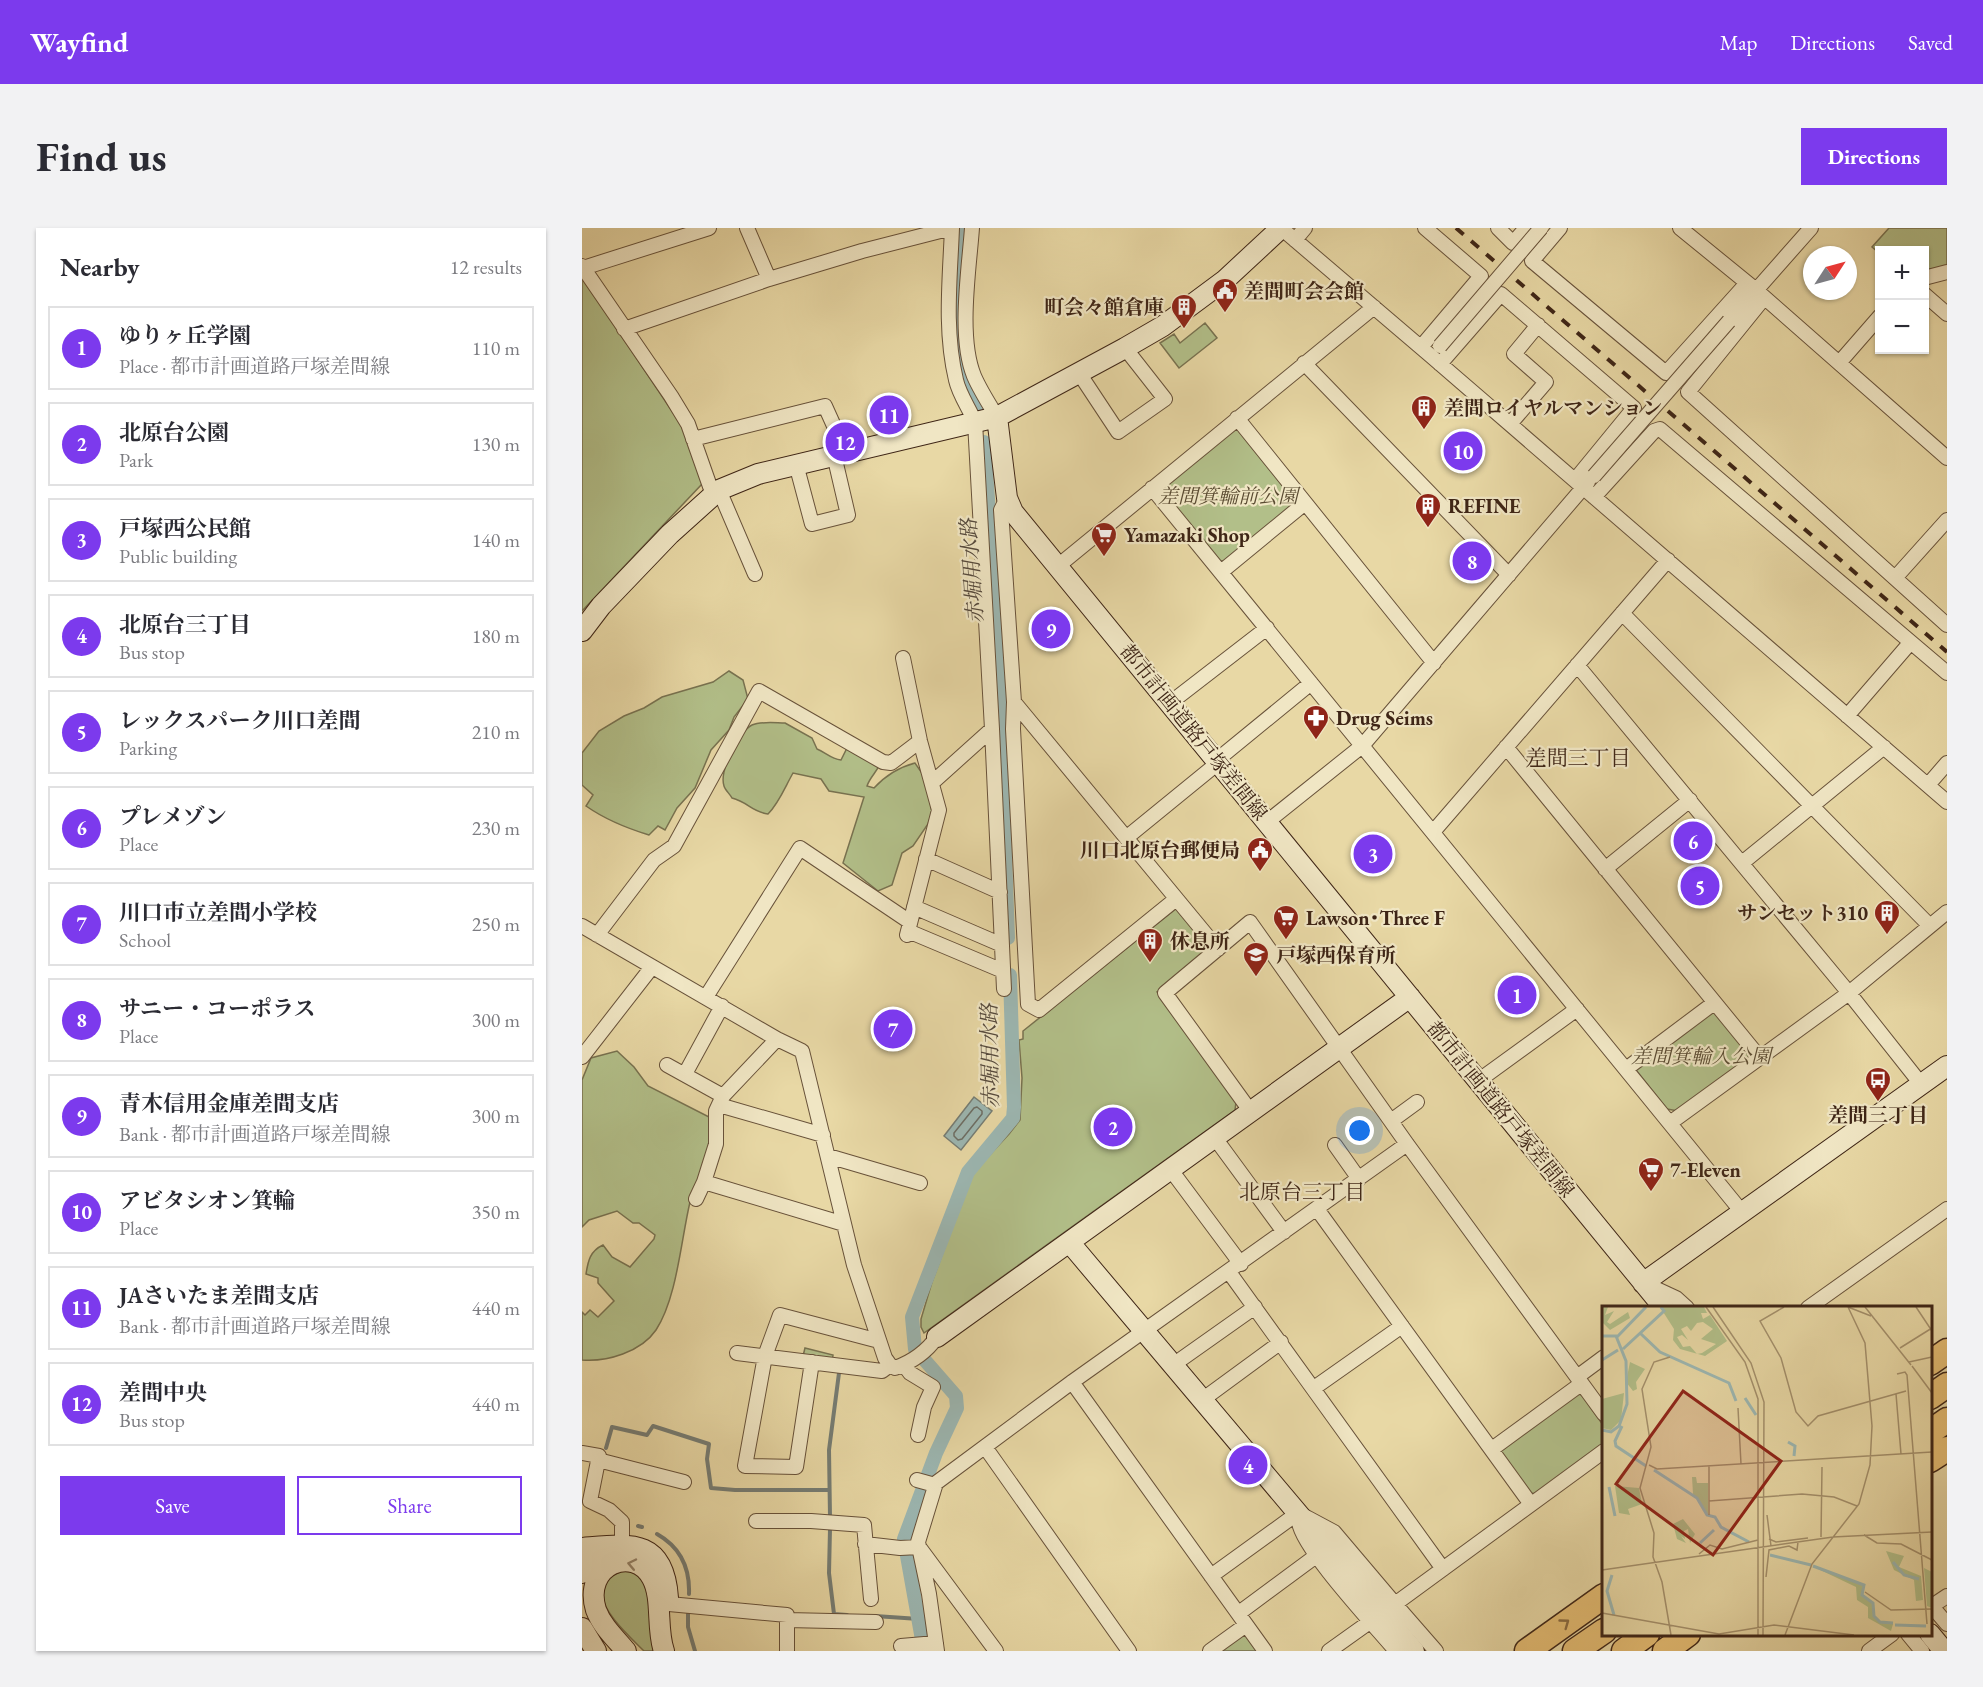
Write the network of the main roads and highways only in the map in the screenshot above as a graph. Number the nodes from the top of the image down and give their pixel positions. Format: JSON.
{"nodes":[{"id":1,"x":1947,"y":1351,"type":"edge"},
{"id":2,"x":1932,"y":1362,"type":"edge"},
{"id":3,"x":1947,"y":1385,"type":"edge"},
{"id":4,"x":1932,"y":1396,"type":"edge"},
{"id":5,"x":1947,"y":1420,"type":"edge"},
{"id":6,"x":1932,"y":1431,"type":"edge"},
{"id":7,"x":1947,"y":1449,"type":"edge"},
{"id":8,"x":1932,"y":1459,"type":"edge"},
{"id":9,"x":1602,"y":1597,"type":"edge"},
{"id":10,"x":1602,"y":1632,"type":"edge"},
{"id":11,"x":1646,"y":1636,"type":"edge"},
{"id":12,"x":1687,"y":1636,"type":"edge"},
{"id":13,"x":1527,"y":1651,"type":"edge"},
{"id":14,"x":1575,"y":1651,"type":"edge"},
{"id":15,"x":1624,"y":1651,"type":"edge"},
{"id":16,"x":1665,"y":1651,"type":"edge"}],
"edges":[{"from":1,"to":2,"type":"highway"},
{"from":3,"to":4,"type":"highway"},
{"from":5,"to":6,"type":"highway"},
{"from":7,"to":8,"type":"highway"},
{"from":13,"to":9,"type":"highway","one_way":true},
{"from":10,"to":14,"type":"highway"},
{"from":11,"to":15,"type":"highway"},
{"from":12,"to":16,"type":"highway"}]}
